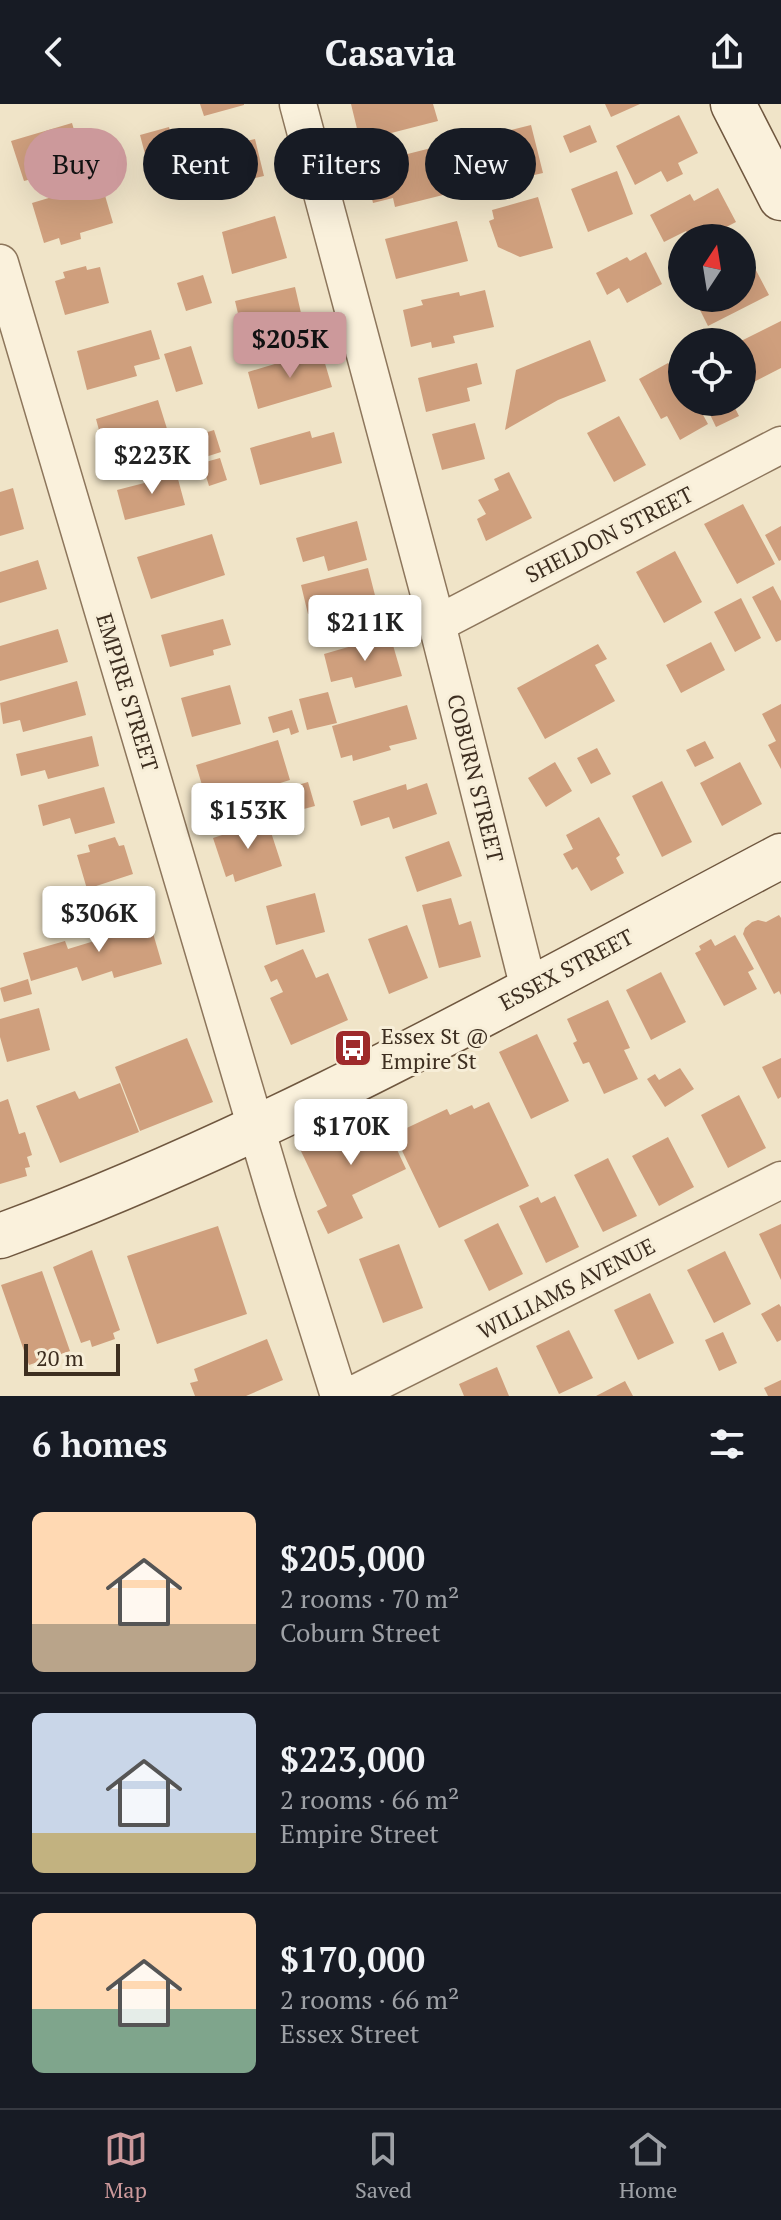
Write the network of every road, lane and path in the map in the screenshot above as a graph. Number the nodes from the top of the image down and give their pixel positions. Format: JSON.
{"nodes":[{"id":1,"x":298,"y":104,"type":"edge"},
{"id":2,"x":733,"y":104,"type":"edge"},
{"id":3,"x":781,"y":198,"type":"edge"},
{"id":4,"x":0,"y":263,"type":"edge"},
{"id":5,"x":781,"y":445,"type":"edge"},
{"id":6,"x":437,"y":624,"type":"junction"},
{"id":7,"x":781,"y":856,"type":"edge"},
{"id":8,"x":529,"y":989,"type":"junction"},
{"id":9,"x":257,"y":1128,"type":"junction"},
{"id":10,"x":781,"y":1180,"type":"edge"},
{"id":11,"x":0,"y":1236,"type":"edge"},
{"id":12,"x":339,"y":1396,"type":"edge"},
{"id":13,"x":350,"y":1396,"type":"edge"}],
"edges":[{"from":1,"to":6,"type":"street","name":"COBURN STREET"},
{"from":2,"to":3,"type":"main road"},
{"from":4,"to":9,"type":"street","name":"EMPIRE STREET"},
{"from":5,"to":6,"type":"street","name":"SHELDON STREET"},
{"from":6,"to":8,"type":"street","name":"COBURN STREET"},
{"from":7,"to":8,"type":"main road","name":"ESSEX STREET"},
{"from":8,"to":9,"type":"main road","name":"ESSEX STREET"},
{"from":9,"to":11,"type":"main road","name":"ESSEX STREET"},
{"from":9,"to":12,"type":"street","name":"EMPIRE STREET"},
{"from":10,"to":13,"type":"street","name":"WILLIAMS AVENUE"}]}
